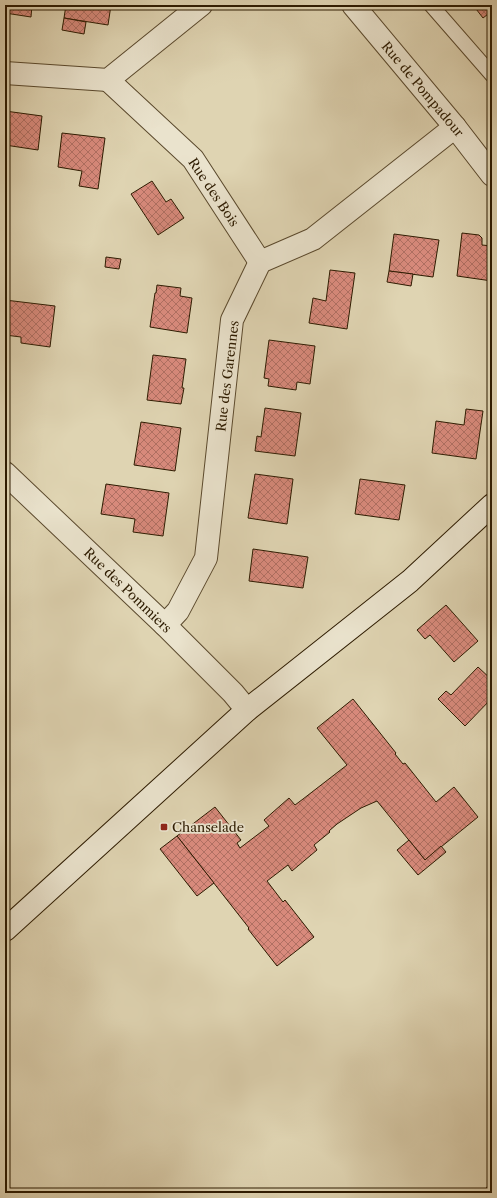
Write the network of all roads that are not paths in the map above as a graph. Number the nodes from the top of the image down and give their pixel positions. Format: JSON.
{"nodes":[{"id":1,"x":201,"y":5,"type":"edge"},
{"id":2,"x":353,"y":5,"type":"edge"},
{"id":3,"x":431,"y":5,"type":"edge"},
{"id":4,"x":490,"y":68,"type":"edge"},
{"id":5,"x":5,"y":73,"type":"edge"},
{"id":6,"x":108,"y":80,"type":"junction"},
{"id":7,"x":455,"y":127,"type":"junction"},
{"id":8,"x":492,"y":175,"type":"edge"},
{"id":9,"x":260,"y":262,"type":"junction"},
{"id":10,"x":5,"y":473,"type":"edge"},
{"id":11,"x":492,"y":505,"type":"edge"},
{"id":12,"x":165,"y":625,"type":"junction"},
{"id":13,"x":247,"y":710,"type":"junction"},
{"id":14,"x":5,"y":930,"type":"edge"}],
"edges":[{"from":1,"to":6,"type":"street"},
{"from":2,"to":7,"type":"street","name":"Rue de Pompadour"},
{"from":3,"to":4,"type":"lane"},
{"from":5,"to":6,"type":"street"},
{"from":6,"to":9,"type":"street","name":"Rue des Bois"},
{"from":7,"to":8,"type":"street","name":"Rue de Pompadour"},
{"from":7,"to":9,"type":"street"},
{"from":9,"to":12,"type":"street","name":"Rue des Garennes"},
{"from":10,"to":12,"type":"street","name":"Rue des Pommiers"},
{"from":11,"to":13,"type":"street"},
{"from":12,"to":13,"type":"street","name":"Rue des Pommiers"},
{"from":13,"to":14,"type":"street"}]}
